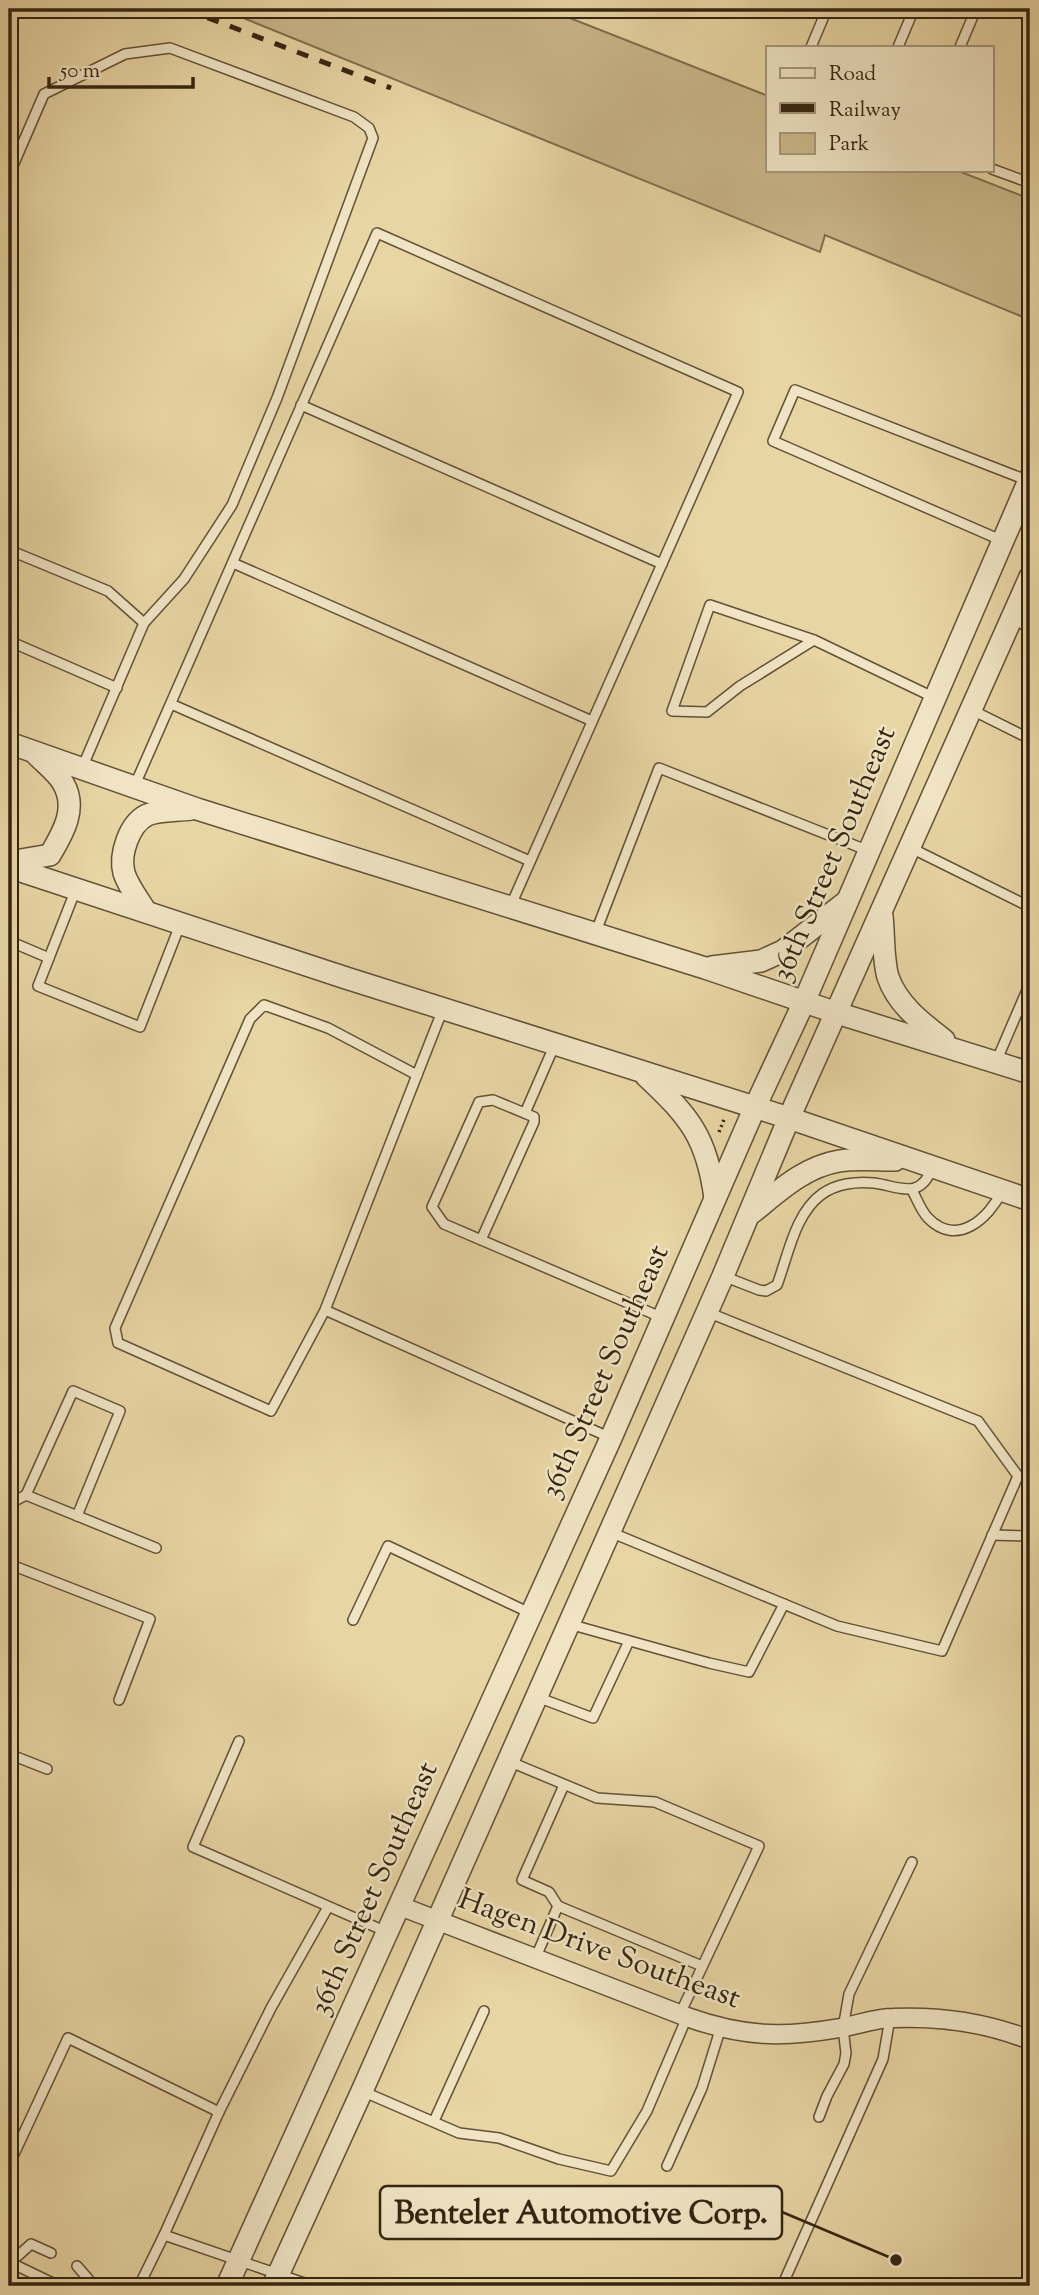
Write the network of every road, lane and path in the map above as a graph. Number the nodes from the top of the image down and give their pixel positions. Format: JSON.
{"nodes":[{"id":1,"x":827,"y":9,"type":"edge"},
{"id":2,"x":914,"y":9,"type":"edge"},
{"id":3,"x":976,"y":9,"type":"edge"},
{"id":4,"x":811,"y":46,"type":"edge"},
{"id":5,"x":898,"y":46,"type":"edge"},
{"id":6,"x":960,"y":46,"type":"edge"},
{"id":7,"x":993,"y":169,"type":"edge"},
{"id":8,"x":9,"y":175,"type":"edge"},
{"id":9,"x":1030,"y":183,"type":"edge"},
{"id":10,"x":302,"y":405,"type":"junction"},
{"id":11,"x":1030,"y":479,"type":"edge"},
{"id":12,"x":1003,"y":541,"type":"junction"},
{"id":13,"x":9,"y":550,"type":"edge"},
{"id":14,"x":233,"y":562,"type":"junction"},
{"id":15,"x":662,"y":564,"type":"junction"},
{"id":16,"x":1030,"y":576,"type":"edge"},
{"id":17,"x":1013,"y":616,"type":"junction"},
{"id":18,"x":144,"y":623,"type":"junction"},
{"id":19,"x":1030,"y":630,"type":"edge"},
{"id":20,"x":814,"y":640,"type":"junction"},
{"id":21,"x":9,"y":641,"type":"edge"},
{"id":22,"x":117,"y":688,"type":"junction"},
{"id":23,"x":935,"y":698,"type":"junction"},
{"id":24,"x":171,"y":704,"type":"junction"},
{"id":25,"x":972,"y":709,"type":"junction"},
{"id":26,"x":592,"y":721,"type":"junction"},
{"id":27,"x":1030,"y":739,"type":"edge"},
{"id":28,"x":9,"y":743,"type":"edge"},
{"id":29,"x":33,"y":751,"type":"junction"},
{"id":30,"x":82,"y":768,"type":"junction"},
{"id":31,"x":134,"y":787,"type":"junction"},
{"id":32,"x":197,"y":809,"type":"junction"},
{"id":33,"x":911,"y":848,"type":"junction"},
{"id":34,"x":869,"y":851,"type":"junction"},
{"id":35,"x":530,"y":862,"type":"junction"},
{"id":36,"x":9,"y":864,"type":"edge"},
{"id":37,"x":76,"y":889,"type":"junction"},
{"id":38,"x":848,"y":901,"type":"junction"},
{"id":39,"x":510,"y":907,"type":"junction"},
{"id":40,"x":1030,"y":907,"type":"edge"},
{"id":41,"x":146,"y":912,"type":"junction"},
{"id":42,"x":882,"y":914,"type":"junction"},
{"id":43,"x":181,"y":923,"type":"junction"},
{"id":44,"x":595,"y":934,"type":"junction"},
{"id":45,"x":9,"y":942,"type":"edge"},
{"id":46,"x":49,"y":958,"type":"junction"},
{"id":47,"x":705,"y":968,"type":"junction"},
{"id":48,"x":1030,"y":983,"type":"edge"},
{"id":49,"x":804,"y":1002,"type":"junction"},
{"id":50,"x":443,"y":1009,"type":"junction"},
{"id":51,"x":838,"y":1013,"type":"junction"},
{"id":52,"x":555,"y":1044,"type":"junction"},
{"id":53,"x":956,"y":1049,"type":"junction"},
{"id":54,"x":995,"y":1062,"type":"junction"},
{"id":55,"x":642,"y":1072,"type":"junction"},
{"id":56,"x":1030,"y":1073,"type":"edge"},
{"id":57,"x":416,"y":1075,"type":"junction"},
{"id":58,"x":755,"y":1107,"type":"junction"},
{"id":59,"x":525,"y":1113,"type":"junction"},
{"id":60,"x":725,"y":1117,"type":"dead end"},
{"id":61,"x":789,"y":1118,"type":"junction"},
{"id":62,"x":717,"y":1135,"type":"dead end"},
{"id":63,"x":908,"y":1160,"type":"junction"},
{"id":64,"x":932,"y":1168,"type":"junction"},
{"id":65,"x":912,"y":1190,"type":"junction"},
{"id":66,"x":1002,"y":1191,"type":"junction"},
{"id":67,"x":715,"y":1198,"type":"junction"},
{"id":68,"x":1030,"y":1200,"type":"edge"},
{"id":69,"x":751,"y":1213,"type":"junction"},
{"id":70,"x":481,"y":1240,"type":"junction"},
{"id":71,"x":723,"y":1276,"type":"junction"},
{"id":72,"x":325,"y":1310,"type":"junction"},
{"id":73,"x":707,"y":1312,"type":"junction"},
{"id":74,"x":663,"y":1318,"type":"junction"},
{"id":75,"x":611,"y":1438,"type":"junction"},
{"id":76,"x":26,"y":1495,"type":"junction"},
{"id":77,"x":9,"y":1504,"type":"edge"},
{"id":78,"x":77,"y":1516,"type":"junction"},
{"id":79,"x":610,"y":1532,"type":"junction"},
{"id":80,"x":992,"y":1535,"type":"junction"},
{"id":81,"x":1030,"y":1536,"type":"edge"},
{"id":82,"x":156,"y":1548,"type":"dead end"},
{"id":83,"x":9,"y":1564,"type":"edge"},
{"id":84,"x":784,"y":1604,"type":"junction"},
{"id":85,"x":531,"y":1614,"type":"junction"},
{"id":86,"x":352,"y":1620,"type":"dead end"},
{"id":87,"x":569,"y":1624,"type":"junction"},
{"id":88,"x":629,"y":1641,"type":"junction"},
{"id":89,"x":537,"y":1697,"type":"junction"},
{"id":90,"x":119,"y":1700,"type":"dead end"},
{"id":91,"x":239,"y":1741,"type":"dead end"},
{"id":92,"x":9,"y":1754,"type":"edge"},
{"id":93,"x":508,"y":1761,"type":"junction"},
{"id":94,"x":47,"y":1769,"type":"dead end"},
{"id":95,"x":565,"y":1785,"type":"junction"},
{"id":96,"x":912,"y":1862,"type":"dead end"},
{"id":97,"x":400,"y":1906,"type":"junction"},
{"id":98,"x":558,"y":1906,"type":"junction"},
{"id":99,"x":328,"y":1907,"type":"junction"},
{"id":100,"x":437,"y":1922,"type":"junction"},
{"id":101,"x":388,"y":1932,"type":"junction"},
{"id":102,"x":536,"y":1959,"type":"junction"},
{"id":103,"x":702,"y":1966,"type":"junction"},
{"id":104,"x":484,"y":2011,"type":"dead end"},
{"id":105,"x":683,"y":2016,"type":"junction"},
{"id":106,"x":890,"y":2018,"type":"junction"},
{"id":107,"x":721,"y":2027,"type":"junction"},
{"id":108,"x":842,"y":2028,"type":"junction"},
{"id":109,"x":1030,"y":2040,"type":"edge"},
{"id":110,"x":362,"y":2091,"type":"junction"},
{"id":111,"x":219,"y":2112,"type":"junction"},
{"id":112,"x":819,"y":2117,"type":"dead end"},
{"id":113,"x":433,"y":2122,"type":"junction"},
{"id":114,"x":9,"y":2165,"type":"edge"},
{"id":115,"x":667,"y":2166,"type":"dead end"},
{"id":116,"x":164,"y":2235,"type":"junction"},
{"id":117,"x":51,"y":2253,"type":"dead end"},
{"id":118,"x":239,"y":2261,"type":"junction"},
{"id":119,"x":9,"y":2263,"type":"edge"},
{"id":120,"x":77,"y":2266,"type":"dead end"},
{"id":121,"x":276,"y":2280,"type":"edge"},
{"id":122,"x":59,"y":2286,"type":"edge"},
{"id":123,"x":89,"y":2286,"type":"edge"},
{"id":124,"x":139,"y":2286,"type":"edge"},
{"id":125,"x":227,"y":2286,"type":"edge"},
{"id":126,"x":313,"y":2286,"type":"edge"},
{"id":127,"x":782,"y":2286,"type":"edge"}],
"edges":[{"from":1,"to":4,"type":"lane"},
{"from":2,"to":5,"type":"lane"},
{"from":3,"to":6,"type":"lane"},
{"from":7,"to":9,"type":"lane"},
{"from":8,"to":18,"type":"lane"},
{"from":10,"to":14,"type":"lane"},
{"from":10,"to":15,"type":"lane"},
{"from":10,"to":15,"type":"lane"},
{"from":11,"to":12,"type":"street","name":"36th Street Southeast"},
{"from":11,"to":12,"type":"lane"},
{"from":12,"to":23,"type":"street","name":"36th Street Southeast"},
{"from":13,"to":18,"type":"lane"},
{"from":14,"to":24,"type":"lane"},
{"from":14,"to":26,"type":"lane"},
{"from":15,"to":26,"type":"lane"},
{"from":16,"to":17,"type":"street"},
{"from":17,"to":19,"type":"lane"},
{"from":17,"to":25,"type":"street"},
{"from":18,"to":22,"type":"lane"},
{"from":20,"to":20,"type":"lane"},
{"from":20,"to":23,"type":"lane"},
{"from":21,"to":22,"type":"lane"},
{"from":22,"to":30,"type":"lane"},
{"from":23,"to":34,"type":"street","name":"36th Street Southeast"},
{"from":24,"to":31,"type":"lane"},
{"from":24,"to":35,"type":"lane"},
{"from":25,"to":27,"type":"lane"},
{"from":25,"to":33,"type":"street"},
{"from":26,"to":35,"type":"lane"},
{"from":28,"to":29,"type":"street"},
{"from":29,"to":30,"type":"street"},
{"from":29,"to":36,"type":"street"},
{"from":30,"to":31,"type":"street"},
{"from":31,"to":32,"type":"street"},
{"from":32,"to":39,"type":"street"},
{"from":32,"to":41,"type":"street"},
{"from":33,"to":40,"type":"lane"},
{"from":33,"to":42,"type":"street"},
{"from":34,"to":38,"type":"street","name":"36th Street Southeast"},
{"from":34,"to":44,"type":"lane"},
{"from":35,"to":39,"type":"lane"},
{"from":36,"to":37,"type":"street"},
{"from":37,"to":41,"type":"street"},
{"from":37,"to":46,"type":"lane"},
{"from":38,"to":47,"type":"street"},
{"from":38,"to":49,"type":"street","name":"36th Street Southeast"},
{"from":39,"to":44,"type":"street"},
{"from":41,"to":43,"type":"street"},
{"from":42,"to":51,"type":"street"},
{"from":42,"to":53,"type":"street"},
{"from":43,"to":46,"type":"lane"},
{"from":43,"to":50,"type":"street"},
{"from":44,"to":47,"type":"street"},
{"from":45,"to":46,"type":"lane"},
{"from":47,"to":49,"type":"street"},
{"from":48,"to":54,"type":"lane"},
{"from":49,"to":51,"type":"street"},
{"from":49,"to":58,"type":"street","name":"36th Street Southeast"},
{"from":50,"to":52,"type":"street"},
{"from":50,"to":57,"type":"lane"},
{"from":51,"to":53,"type":"street"},
{"from":51,"to":61,"type":"street"},
{"from":52,"to":55,"type":"street"},
{"from":52,"to":59,"type":"lane"},
{"from":53,"to":54,"type":"street"},
{"from":54,"to":56,"type":"street"},
{"from":55,"to":58,"type":"street"},
{"from":55,"to":67,"type":"street"},
{"from":57,"to":72,"type":"lane"},
{"from":57,"to":72,"type":"lane"},
{"from":58,"to":61,"type":"street"},
{"from":58,"to":67,"type":"street","name":"36th Street Southeast"},
{"from":59,"to":70,"type":"lane"},
{"from":59,"to":70,"type":"lane"},
{"from":60,"to":62,"type":"path"},
{"from":61,"to":63,"type":"street"},
{"from":61,"to":69,"type":"street"},
{"from":63,"to":64,"type":"street"},
{"from":63,"to":69,"type":"street"},
{"from":64,"to":65,"type":"lane"},
{"from":64,"to":66,"type":"street"},
{"from":65,"to":66,"type":"lane"},
{"from":65,"to":71,"type":"lane"},
{"from":66,"to":68,"type":"street"},
{"from":67,"to":74,"type":"street","name":"36th Street Southeast"},
{"from":69,"to":71,"type":"street"},
{"from":70,"to":74,"type":"lane"},
{"from":71,"to":73,"type":"street"},
{"from":72,"to":75,"type":"lane"},
{"from":73,"to":79,"type":"street"},
{"from":73,"to":80,"type":"lane"},
{"from":74,"to":75,"type":"street","name":"36th Street Southeast"},
{"from":75,"to":85,"type":"street","name":"36th Street Southeast"},
{"from":76,"to":77,"type":"lane"},
{"from":76,"to":78,"type":"lane"},
{"from":76,"to":78,"type":"lane"},
{"from":78,"to":82,"type":"lane"},
{"from":79,"to":84,"type":"lane"},
{"from":79,"to":87,"type":"street"},
{"from":80,"to":81,"type":"lane"},
{"from":80,"to":84,"type":"lane"},
{"from":83,"to":90,"type":"lane"},
{"from":84,"to":88,"type":"lane"},
{"from":85,"to":86,"type":"lane"},
{"from":85,"to":97,"type":"street","name":"36th Street Southeast"},
{"from":87,"to":88,"type":"lane"},
{"from":87,"to":89,"type":"street"},
{"from":88,"to":89,"type":"lane"},
{"from":89,"to":93,"type":"street"},
{"from":91,"to":99,"type":"lane"},
{"from":92,"to":94,"type":"lane"},
{"from":93,"to":95,"type":"lane"},
{"from":93,"to":100,"type":"street"},
{"from":95,"to":98,"type":"lane"},
{"from":95,"to":103,"type":"lane"},
{"from":96,"to":108,"type":"lane"},
{"from":97,"to":100,"type":"street","name":"Hagen Drive Southeast"},
{"from":97,"to":101,"type":"street","name":"36th Street Southeast"},
{"from":98,"to":102,"type":"lane"},
{"from":98,"to":103,"type":"lane"},
{"from":99,"to":101,"type":"lane"},
{"from":99,"to":111,"type":"lane"},
{"from":100,"to":102,"type":"street","name":"Hagen Drive Southeast"},
{"from":100,"to":110,"type":"street"},
{"from":101,"to":118,"type":"street","name":"36th Street Southeast"},
{"from":102,"to":105,"type":"street","name":"Hagen Drive Southeast"},
{"from":103,"to":105,"type":"lane"},
{"from":104,"to":113,"type":"lane"},
{"from":105,"to":107,"type":"street","name":"Hagen Drive Southeast"},
{"from":105,"to":113,"type":"lane"},
{"from":106,"to":108,"type":"street","name":"Hagen Drive Southeast"},
{"from":106,"to":109,"type":"street","name":"Hagen Drive Southeast"},
{"from":106,"to":127,"type":"lane"},
{"from":107,"to":108,"type":"street","name":"Hagen Drive Southeast"},
{"from":107,"to":115,"type":"lane"},
{"from":108,"to":112,"type":"lane"},
{"from":110,"to":113,"type":"lane"},
{"from":110,"to":121,"type":"street"},
{"from":111,"to":114,"type":"lane"},
{"from":111,"to":116,"type":"lane"},
{"from":116,"to":118,"type":"lane"},
{"from":116,"to":124,"type":"lane"},
{"from":117,"to":119,"type":"lane"},
{"from":118,"to":121,"type":"lane"},
{"from":118,"to":125,"type":"street","name":"36th Street Southeast"},
{"from":119,"to":122,"type":"lane"},
{"from":120,"to":123,"type":"lane"},
{"from":121,"to":126,"type":"lane"}]}
